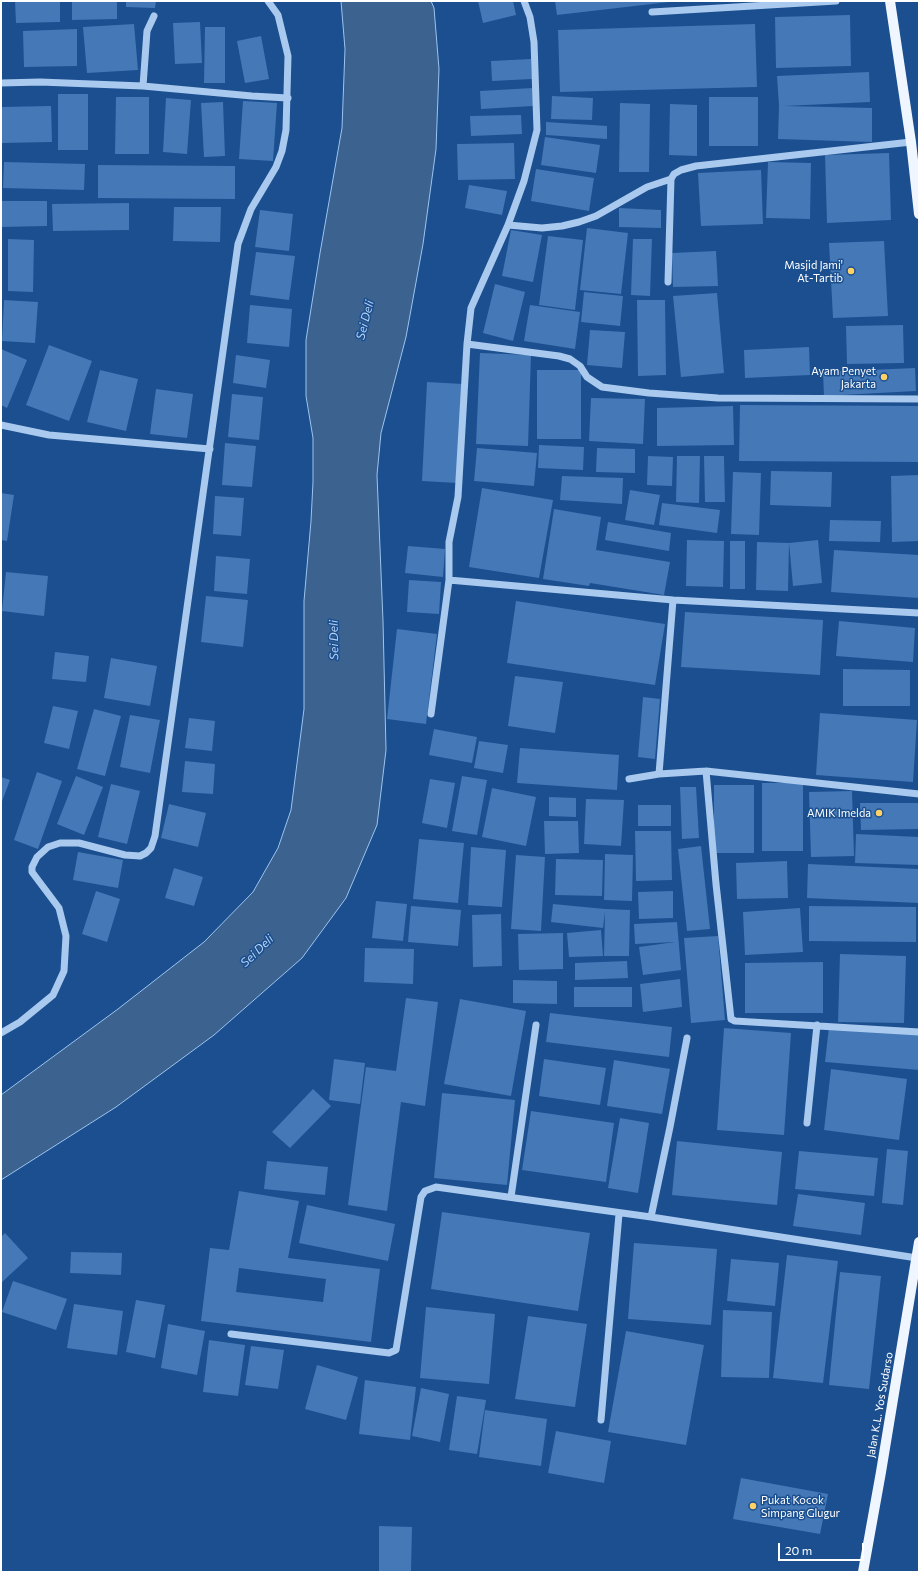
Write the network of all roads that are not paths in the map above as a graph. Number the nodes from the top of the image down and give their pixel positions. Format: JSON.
{"nodes":[{"id":1,"x":268,"y":1,"type":"edge"},
{"id":2,"x":524,"y":1,"type":"edge"},
{"id":3,"x":836,"y":1,"type":"edge"},
{"id":4,"x":890,"y":1,"type":"edge"},
{"id":5,"x":652,"y":12,"type":"dead end"},
{"id":6,"x":154,"y":16,"type":"dead end"},
{"id":7,"x":1,"y":83,"type":"edge"},
{"id":8,"x":143,"y":86,"type":"junction"},
{"id":9,"x":288,"y":98,"type":"junction"},
{"id":10,"x":911,"y":142,"type":"junction"},
{"id":11,"x":672,"y":179,"type":"junction"},
{"id":12,"x":919,"y":214,"type":"edge"},
{"id":13,"x":508,"y":225,"type":"junction"},
{"id":14,"x":668,"y":282,"type":"dead end"},
{"id":15,"x":467,"y":344,"type":"junction"},
{"id":16,"x":919,"y":399,"type":"edge"},
{"id":17,"x":1,"y":425,"type":"edge"},
{"id":18,"x":210,"y":449,"type":"junction"},
{"id":19,"x":449,"y":580,"type":"junction"},
{"id":20,"x":673,"y":600,"type":"junction"},
{"id":21,"x":919,"y":613,"type":"edge"},
{"id":22,"x":431,"y":714,"type":"dead end"},
{"id":23,"x":706,"y":771,"type":"junction"},
{"id":24,"x":659,"y":774,"type":"junction"},
{"id":25,"x":629,"y":779,"type":"dead end"},
{"id":26,"x":919,"y":794,"type":"edge"},
{"id":27,"x":536,"y":1025,"type":"dead end"},
{"id":28,"x":817,"y":1025,"type":"junction"},
{"id":29,"x":919,"y":1032,"type":"edge"},
{"id":30,"x":1,"y":1033,"type":"edge"},
{"id":31,"x":687,"y":1038,"type":"dead end"},
{"id":32,"x":807,"y":1123,"type":"dead end"},
{"id":33,"x":510,"y":1197,"type":"junction"},
{"id":34,"x":619,"y":1214,"type":"junction"},
{"id":35,"x":651,"y":1217,"type":"junction"},
{"id":36,"x":919,"y":1242,"type":"edge"},
{"id":37,"x":917,"y":1258,"type":"junction"},
{"id":38,"x":231,"y":1334,"type":"dead end"},
{"id":39,"x":601,"y":1420,"type":"dead end"},
{"id":40,"x":863,"y":1572,"type":"edge"}],
"edges":[{"from":1,"to":9,"type":"street"},
{"from":2,"to":13,"type":"street"},
{"from":3,"to":5,"type":"street"},
{"from":4,"to":10,"type":"main road"},
{"from":6,"to":8,"type":"street"},
{"from":7,"to":8,"type":"street"},
{"from":8,"to":9,"type":"street"},
{"from":9,"to":18,"type":"street"},
{"from":10,"to":11,"type":"street"},
{"from":10,"to":12,"type":"main road"},
{"from":11,"to":13,"type":"street"},
{"from":11,"to":14,"type":"street"},
{"from":13,"to":15,"type":"street"},
{"from":15,"to":16,"type":"street"},
{"from":15,"to":19,"type":"street"},
{"from":17,"to":18,"type":"street"},
{"from":18,"to":30,"type":"street"},
{"from":19,"to":20,"type":"street"},
{"from":19,"to":22,"type":"street"},
{"from":20,"to":21,"type":"street"},
{"from":20,"to":24,"type":"street"},
{"from":23,"to":24,"type":"street"},
{"from":23,"to":26,"type":"street"},
{"from":23,"to":28,"type":"street"},
{"from":24,"to":25,"type":"street"},
{"from":27,"to":33,"type":"street"},
{"from":28,"to":29,"type":"street"},
{"from":28,"to":32,"type":"street"},
{"from":31,"to":35,"type":"street"},
{"from":33,"to":34,"type":"street"},
{"from":33,"to":38,"type":"street"},
{"from":34,"to":35,"type":"street"},
{"from":34,"to":39,"type":"street"},
{"from":35,"to":37,"type":"street"},
{"from":36,"to":37,"type":"main road","name":"Jalan K.L. Yos Sudarso"},
{"from":37,"to":40,"type":"main road","name":"Jalan K.L. Yos Sudarso"}]}
